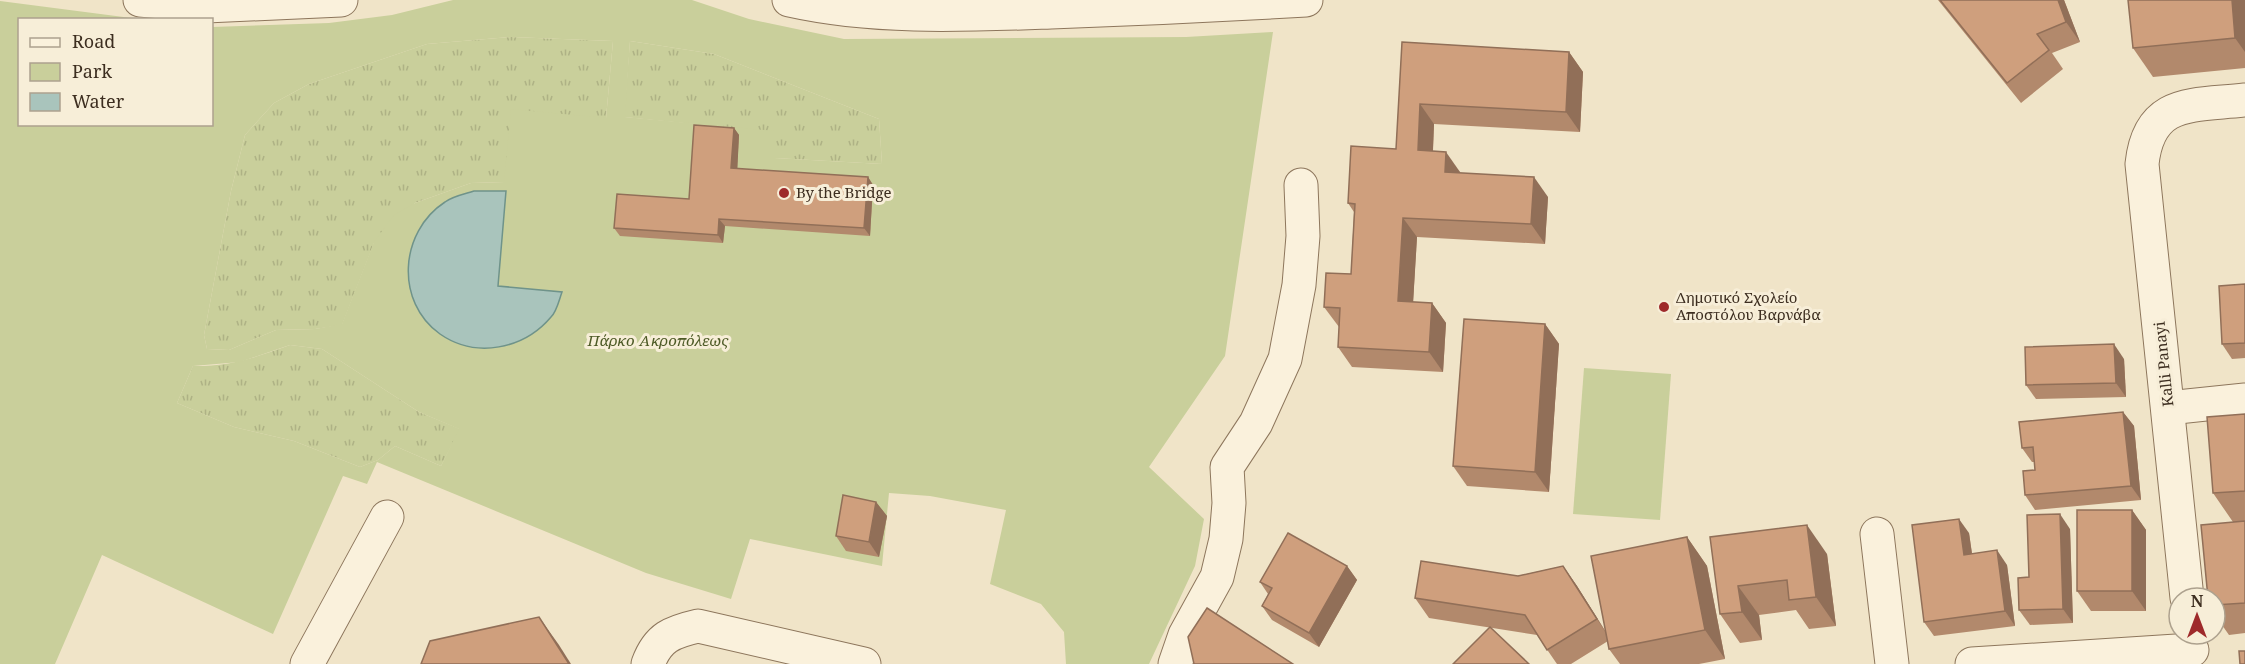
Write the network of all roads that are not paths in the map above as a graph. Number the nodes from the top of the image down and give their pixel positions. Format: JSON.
{"nodes":[{"id":1,"x":140,"y":0,"type":"edge"},
{"id":2,"x":341,"y":0,"type":"edge"},
{"id":3,"x":789,"y":0,"type":"edge"},
{"id":4,"x":1306,"y":0,"type":"edge"},
{"id":5,"x":1188,"y":4,"type":"edge"},
{"id":6,"x":2245,"y":100,"type":"edge"},
{"id":7,"x":1301,"y":185,"type":"dead end"},
{"id":8,"x":2245,"y":400,"type":"edge"},
{"id":9,"x":2168,"y":408,"type":"junction"},
{"id":10,"x":387,"y":517,"type":"dead end"},
{"id":11,"x":1877,"y":534,"type":"dead end"},
{"id":12,"x":2186,"y":586,"type":"edge"},
{"id":13,"x":2192,"y":650,"type":"edge"},
{"id":14,"x":307,"y":664,"type":"edge"},
{"id":15,"x":648,"y":664,"type":"edge"},
{"id":16,"x":864,"y":664,"type":"edge"},
{"id":17,"x":1175,"y":664,"type":"edge"},
{"id":18,"x":1892,"y":664,"type":"edge"},
{"id":19,"x":1972,"y":664,"type":"edge"}],
"edges":[{"from":1,"to":2,"type":"street"},
{"from":3,"to":5,"type":"street"},
{"from":4,"to":5,"type":"street"},
{"from":6,"to":9,"type":"street","name":"Kalli Panayi"},
{"from":7,"to":17,"type":"street"},
{"from":8,"to":9,"type":"street"},
{"from":9,"to":12,"type":"street","name":"Kalli Panayi"},
{"from":10,"to":14,"type":"street"},
{"from":11,"to":18,"type":"street"},
{"from":13,"to":19,"type":"street"},
{"from":15,"to":16,"type":"street"}]}
